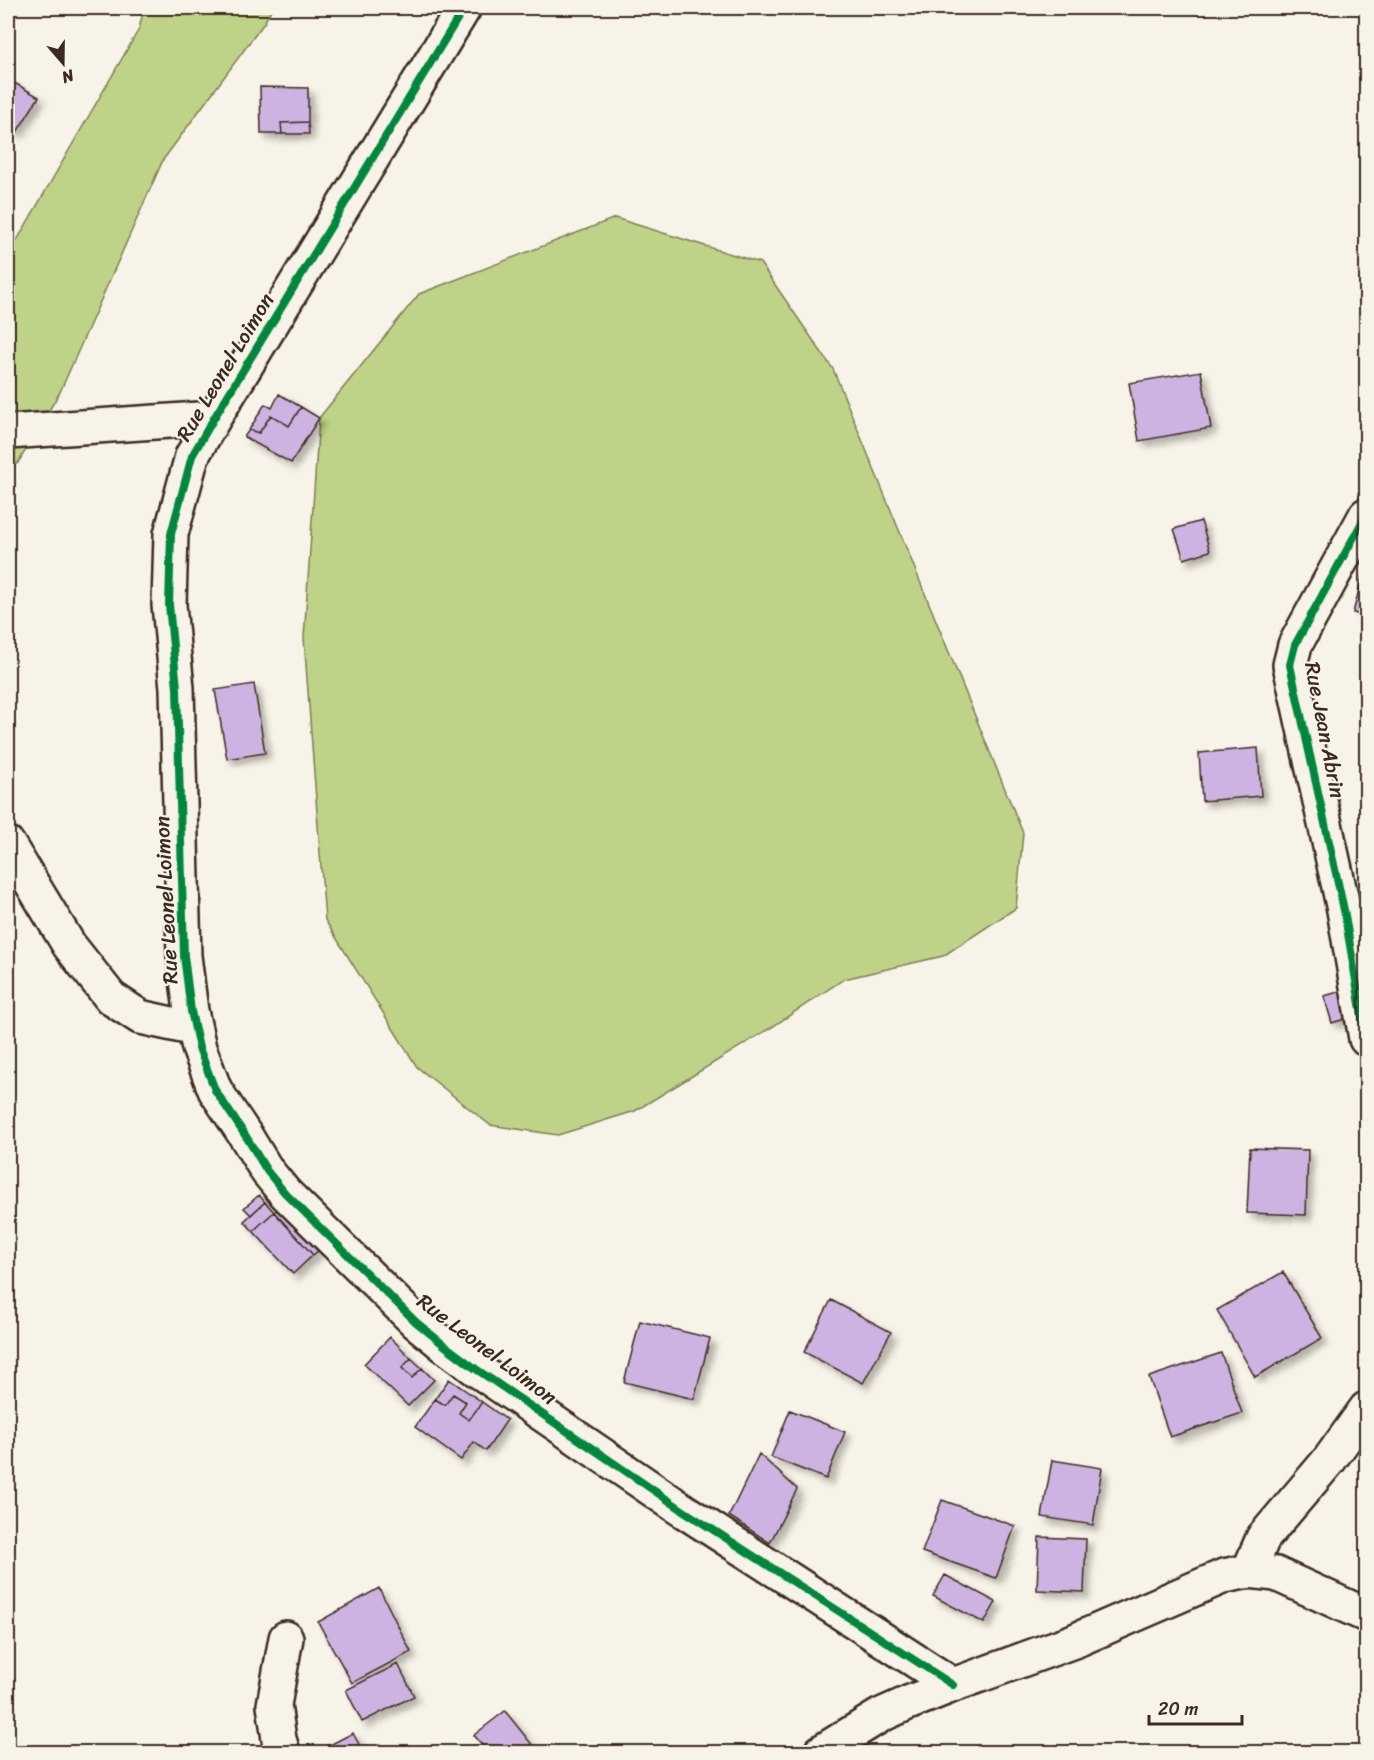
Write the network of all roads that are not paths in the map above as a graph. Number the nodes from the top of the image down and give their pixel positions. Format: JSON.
{"nodes":[{"id":1,"x":464,"y":8,"type":"edge"},
{"id":2,"x":214,"y":418,"type":"junction"},
{"id":3,"x":8,"y":432,"type":"edge"},
{"id":4,"x":1366,"y":515,"type":"edge"},
{"id":5,"x":8,"y":844,"type":"edge"},
{"id":6,"x":195,"y":1029,"type":"junction"},
{"id":7,"x":1366,"y":1039,"type":"edge"},
{"id":8,"x":1366,"y":1409,"type":"edge"},
{"id":9,"x":1250,"y":1571,"type":"junction"},
{"id":10,"x":1366,"y":1615,"type":"edge"},
{"id":11,"x":286,"y":1638,"type":"dead end"},
{"id":12,"x":953,"y":1685,"type":"junction"},
{"id":13,"x":283,"y":1752,"type":"edge"},
{"id":14,"x":821,"y":1752,"type":"edge"}],
"edges":[{"from":1,"to":2,"type":"street","name":"Rue Leonel Loimon"},
{"from":2,"to":3,"type":"street"},
{"from":2,"to":6,"type":"street","name":"Rue Leonel Loimon"},
{"from":4,"to":7,"type":"street","name":"Rue Jean Abrin"},
{"from":5,"to":6,"type":"street"},
{"from":6,"to":12,"type":"street","name":"Rue Leonel Loimon"},
{"from":8,"to":9,"type":"street"},
{"from":9,"to":10,"type":"street"},
{"from":9,"to":12,"type":"street"},
{"from":11,"to":13,"type":"street"},
{"from":12,"to":14,"type":"street"}]}
